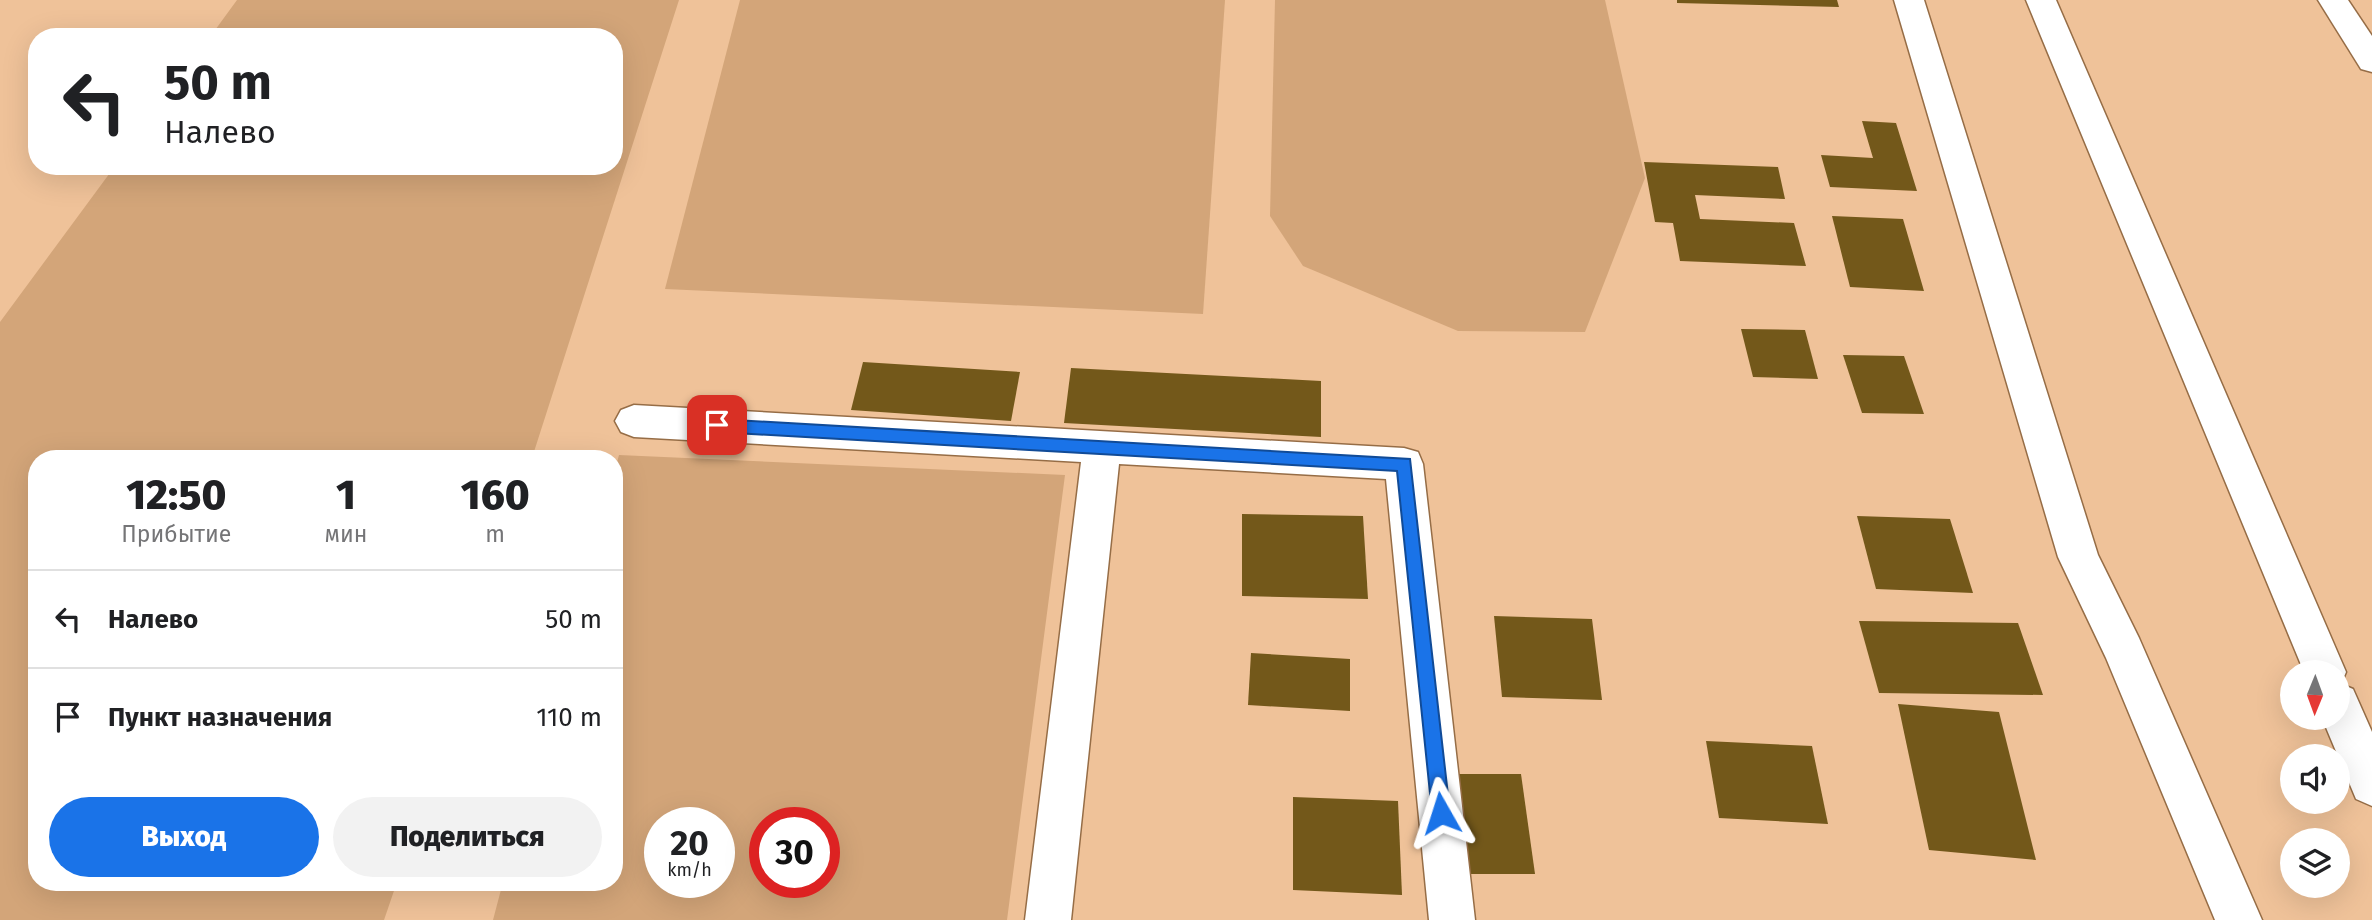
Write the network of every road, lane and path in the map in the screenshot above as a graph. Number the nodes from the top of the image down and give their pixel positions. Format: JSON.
{"nodes":[{"id":1,"x":1909,"y":0,"type":"edge"},
{"id":2,"x":2041,"y":0,"type":"edge"},
{"id":3,"x":2333,"y":0,"type":"edge"},
{"id":4,"x":2372,"y":61,"type":"edge"},
{"id":5,"x":634,"y":421,"type":"dead end"},
{"id":6,"x":1102,"y":448,"type":"junction"},
{"id":7,"x":2320,"y":660,"type":"edge"},
{"id":8,"x":2349,"y":730,"type":"edge"},
{"id":9,"x":2372,"y":784,"type":"edge"},
{"id":10,"x":1048,"y":920,"type":"edge"},
{"id":11,"x":1452,"y":920,"type":"edge"},
{"id":12,"x":2239,"y":920,"type":"edge"}],
"edges":[{"from":1,"to":12,"type":"street"},
{"from":2,"to":7,"type":"street"},
{"from":3,"to":4,"type":"street"},
{"from":5,"to":6,"type":"street"},
{"from":6,"to":10,"type":"street"},
{"from":6,"to":11,"type":"street"},
{"from":8,"to":9,"type":"street"}]}
